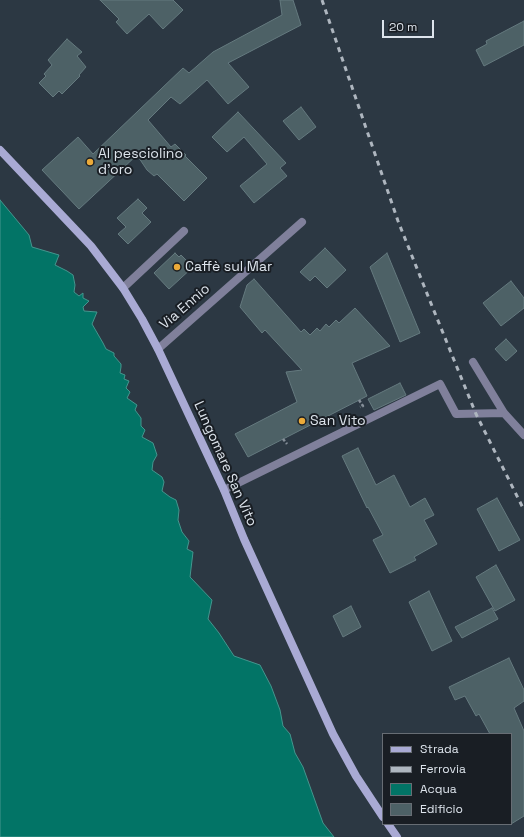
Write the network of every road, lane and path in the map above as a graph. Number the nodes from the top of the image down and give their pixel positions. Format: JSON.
{"nodes":[{"id":1,"x":0,"y":150,"type":"edge"},
{"id":2,"x":302,"y":222,"type":"dead end"},
{"id":3,"x":184,"y":231,"type":"dead end"},
{"id":4,"x":123,"y":288,"type":"junction"},
{"id":5,"x":158,"y":349,"type":"junction"},
{"id":6,"x":473,"y":362,"type":"dead end"},
{"id":7,"x":504,"y":413,"type":"junction"},
{"id":8,"x":524,"y":435,"type":"edge"},
{"id":9,"x":282,"y":439,"type":"dead end"},
{"id":10,"x":286,"y":444,"type":"dead end"},
{"id":11,"x":224,"y":490,"type":"junction"},
{"id":12,"x":382,"y":815,"type":"edge"},
{"id":13,"x":389,"y":825,"type":"edge"},
{"id":14,"x":397,"y":837,"type":"edge"}],
"edges":[{"from":1,"to":4,"type":"main road","name":"Lungomare San Vito"},
{"from":2,"to":5,"type":"street","name":"Via Ennio"},
{"from":3,"to":4,"type":"street"},
{"from":4,"to":5,"type":"main road","name":"Lungomare San Vito"},
{"from":5,"to":11,"type":"main road","name":"Lungomare San Vito"},
{"from":6,"to":7,"type":"street"},
{"from":7,"to":8,"type":"street"},
{"from":7,"to":11,"type":"street"},
{"from":9,"to":10,"type":"path"},
{"from":11,"to":12,"type":"main road","name":"Lungomare San Vito"},
{"from":13,"to":14,"type":"main road"}]}
